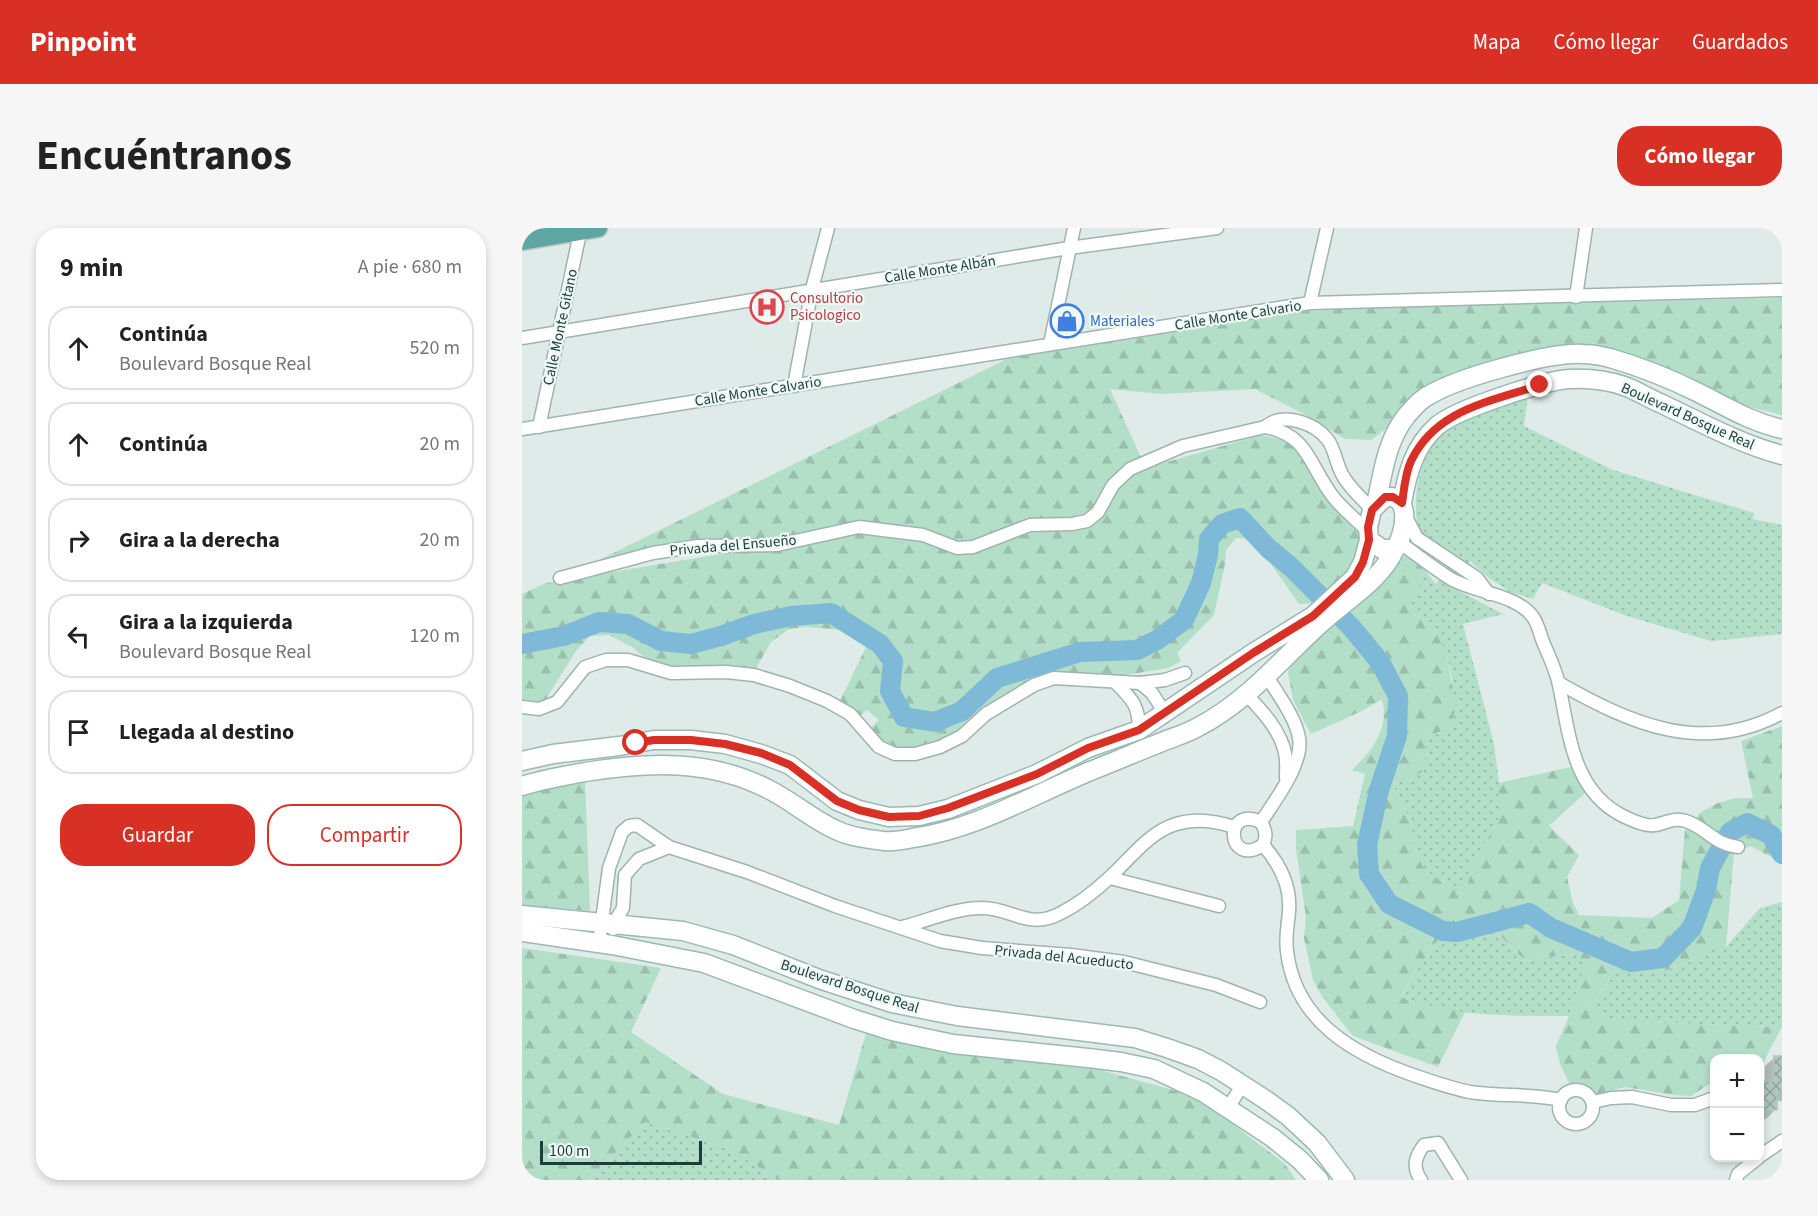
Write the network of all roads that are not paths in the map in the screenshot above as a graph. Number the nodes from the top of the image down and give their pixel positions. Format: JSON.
{"nodes":[{"id":1,"x":828,"y":228,"type":"edge"},
{"id":2,"x":1074,"y":228,"type":"edge"},
{"id":3,"x":1216,"y":228,"type":"edge"},
{"id":4,"x":1327,"y":228,"type":"edge"},
{"id":5,"x":1586,"y":228,"type":"edge"},
{"id":6,"x":587,"y":229,"type":"edge"},
{"id":7,"x":522,"y":241,"type":"edge"},
{"id":8,"x":1069,"y":248,"type":"junction"},
{"id":9,"x":812,"y":290,"type":"junction"},
{"id":10,"x":1782,"y":290,"type":"edge"},
{"id":11,"x":1576,"y":297,"type":"junction"},
{"id":12,"x":1310,"y":303,"type":"junction"},
{"id":13,"x":559,"y":332,"type":"junction"},
{"id":14,"x":522,"y":338,"type":"edge"},
{"id":15,"x":1050,"y":344,"type":"junction"},
{"id":16,"x":794,"y":386,"type":"junction"},
{"id":17,"x":539,"y":427,"type":"junction"},
{"id":18,"x":1265,"y":427,"type":"junction"},
{"id":19,"x":522,"y":429,"type":"edge"},
{"id":20,"x":1782,"y":429,"type":"edge"},
{"id":21,"x":1782,"y":455,"type":"edge"},
{"id":22,"x":1342,"y":476,"type":"junction"},
{"id":23,"x":1326,"y":487,"type":"junction"},
{"id":24,"x":1374,"y":507,"type":"junction"},
{"id":25,"x":1403,"y":507,"type":"junction"},
{"id":26,"x":1368,"y":535,"type":"junction"},
{"id":27,"x":1397,"y":546,"type":"junction"},
{"id":28,"x":560,"y":578,"type":"dead end"},
{"id":29,"x":1358,"y":582,"type":"junction"},
{"id":30,"x":1489,"y":594,"type":"junction"},
{"id":31,"x":1316,"y":620,"type":"junction"},
{"id":32,"x":1185,"y":673,"type":"dead end"},
{"id":33,"x":1266,"y":675,"type":"junction"},
{"id":34,"x":1114,"y":682,"type":"junction"},
{"id":35,"x":1140,"y":682,"type":"junction"},
{"id":36,"x":1559,"y":683,"type":"junction"},
{"id":37,"x":1245,"y":693,"type":"junction"},
{"id":38,"x":522,"y":707,"type":"edge"},
{"id":39,"x":1166,"y":713,"type":"junction"},
{"id":40,"x":1782,"y":713,"type":"edge"},
{"id":41,"x":1290,"y":716,"type":"junction"},
{"id":42,"x":1273,"y":727,"type":"junction"},
{"id":43,"x":1139,"y":730,"type":"junction"},
{"id":44,"x":619,"y":746,"type":"junction"},
{"id":45,"x":522,"y":761,"type":"edge"},
{"id":46,"x":622,"y":766,"type":"junction"},
{"id":47,"x":1040,"y":783,"type":"junction"},
{"id":48,"x":1286,"y":785,"type":"junction"},
{"id":49,"x":522,"y":786,"type":"edge"},
{"id":50,"x":1261,"y":822,"type":"junction"},
{"id":51,"x":1234,"y":827,"type":"junction"},
{"id":52,"x":1263,"y":845,"type":"junction"},
{"id":53,"x":669,"y":847,"type":"junction"},
{"id":54,"x":1733,"y":847,"type":"dead end"},
{"id":55,"x":609,"y":868,"type":"junction"},
{"id":56,"x":624,"y":875,"type":"junction"},
{"id":57,"x":1110,"y":878,"type":"junction"},
{"id":58,"x":1220,"y":906,"type":"dead end"},
{"id":59,"x":522,"y":915,"type":"edge"},
{"id":60,"x":608,"y":922,"type":"junction"},
{"id":61,"x":900,"y":928,"type":"junction"},
{"id":62,"x":522,"y":932,"type":"edge"},
{"id":63,"x":605,"y":944,"type":"junction"},
{"id":64,"x":1260,"y":1002,"type":"dead end"},
{"id":65,"x":1243,"y":1084,"type":"junction"},
{"id":66,"x":1710,"y":1099,"type":"edge"},
{"id":67,"x":1561,"y":1100,"type":"junction"},
{"id":68,"x":1593,"y":1102,"type":"junction"},
{"id":69,"x":1228,"y":1108,"type":"junction"},
{"id":70,"x":1782,"y":1141,"type":"edge"},
{"id":71,"x":1764,"y":1154,"type":"edge"},
{"id":72,"x":1753,"y":1162,"type":"edge"},
{"id":73,"x":1319,"y":1180,"type":"edge"},
{"id":74,"x":1346,"y":1180,"type":"edge"},
{"id":75,"x":1421,"y":1180,"type":"edge"},
{"id":76,"x":1461,"y":1180,"type":"edge"},
{"id":77,"x":1736,"y":1180,"type":"edge"}],
"edges":[{"from":1,"to":9,"type":"street"},
{"from":2,"to":8,"type":"street"},
{"from":3,"to":8,"type":"street","name":"Calle Monte Albán"},
{"from":4,"to":12,"type":"street"},
{"from":5,"to":11,"type":"street"},
{"from":6,"to":7,"type":"main road"},
{"from":6,"to":13,"type":"street","name":"Calle Monte Gitano"},
{"from":8,"to":9,"type":"street","name":"Calle Monte Albán"},
{"from":8,"to":15,"type":"street"},
{"from":9,"to":13,"type":"street","name":"Calle Monte Albán"},
{"from":9,"to":16,"type":"street"},
{"from":10,"to":11,"type":"street","name":"Calle Monte Calvario"},
{"from":11,"to":12,"type":"street","name":"Calle Monte Calvario"},
{"from":12,"to":15,"type":"street","name":"Calle Monte Calvario"},
{"from":13,"to":14,"type":"street","name":"Calle Monte Albán"},
{"from":13,"to":17,"type":"street","name":"Calle Monte Gitano"},
{"from":15,"to":16,"type":"street","name":"Calle Monte Calvario"},
{"from":16,"to":17,"type":"street","name":"Calle Monte Calvario"},
{"from":17,"to":19,"type":"street","name":"Calle Monte Calvario"},
{"from":18,"to":22,"type":"street","name":"Privada del Ensueño"},
{"from":18,"to":23,"type":"street"},
{"from":18,"to":28,"type":"street","name":"Privada del Ensueño"},
{"from":20,"to":24,"type":"street","name":"Boulevard Bosque Real"},
{"from":21,"to":25,"type":"street","name":"Boulevard Bosque Real"},
{"from":22,"to":23,"type":"street"},
{"from":22,"to":24,"type":"street","name":"Privada del Ensueño"},
{"from":23,"to":26,"type":"street"},
{"from":24,"to":25,"type":"street"},
{"from":24,"to":26,"type":"street"},
{"from":25,"to":27,"type":"street"},
{"from":25,"to":30,"type":"street"},
{"from":26,"to":27,"type":"street"},
{"from":26,"to":29,"type":"street"},
{"from":27,"to":29,"type":"street"},
{"from":27,"to":30,"type":"street"},
{"from":29,"to":31,"type":"street"},
{"from":30,"to":36,"type":"street"},
{"from":31,"to":33,"type":"street"},
{"from":31,"to":39,"type":"street"},
{"from":32,"to":35,"type":"street"},
{"from":33,"to":37,"type":"street"},
{"from":33,"to":41,"type":"street"},
{"from":34,"to":35,"type":"street"},
{"from":34,"to":38,"type":"street"},
{"from":34,"to":43,"type":"street"},
{"from":35,"to":39,"type":"street"},
{"from":36,"to":40,"type":"street"},
{"from":36,"to":54,"type":"street"},
{"from":37,"to":42,"type":"street"},
{"from":37,"to":47,"type":"street"},
{"from":39,"to":43,"type":"street"},
{"from":41,"to":42,"type":"street"},
{"from":41,"to":48,"type":"street"},
{"from":42,"to":48,"type":"street"},
{"from":43,"to":47,"type":"street"},
{"from":44,"to":45,"type":"street"},
{"from":44,"to":46,"type":"street"},
{"from":44,"to":47,"type":"street"},
{"from":46,"to":47,"type":"street"},
{"from":46,"to":49,"type":"street"},
{"from":48,"to":50,"type":"street"},
{"from":50,"to":51,"type":"street"},
{"from":50,"to":52,"type":"street"},
{"from":51,"to":52,"type":"street"},
{"from":51,"to":57,"type":"street"},
{"from":52,"to":67,"type":"street"},
{"from":53,"to":55,"type":"street","name":"Privada del Acueducto"},
{"from":53,"to":56,"type":"street"},
{"from":53,"to":61,"type":"street","name":"Privada del Acueducto"},
{"from":55,"to":56,"type":"street"},
{"from":55,"to":60,"type":"street","name":"Privada del Acueducto"},
{"from":56,"to":60,"type":"street","name":"Privada del Acueducto"},
{"from":57,"to":58,"type":"street"},
{"from":57,"to":61,"type":"street"},
{"from":59,"to":60,"type":"street","name":"Boulevard Bosque Real"},
{"from":60,"to":63,"type":"street","name":"Privada del Acueducto"},
{"from":60,"to":65,"type":"street","name":"Boulevard Bosque Real"},
{"from":61,"to":64,"type":"street","name":"Privada del Acueducto"},
{"from":62,"to":63,"type":"street","name":"Boulevard Bosque Real"},
{"from":63,"to":69,"type":"street","name":"Boulevard Bosque Real"},
{"from":65,"to":69,"type":"street"},
{"from":65,"to":74,"type":"street","name":"Boulevard Bosque Real"},
{"from":66,"to":68,"type":"street"},
{"from":67,"to":68,"type":"street"},
{"from":67,"to":68,"type":"street"},
{"from":69,"to":73,"type":"street","name":"Boulevard Bosque Real"},
{"from":70,"to":71,"type":"street"},
{"from":72,"to":77,"type":"street"},
{"from":75,"to":76,"type":"street"}]}
